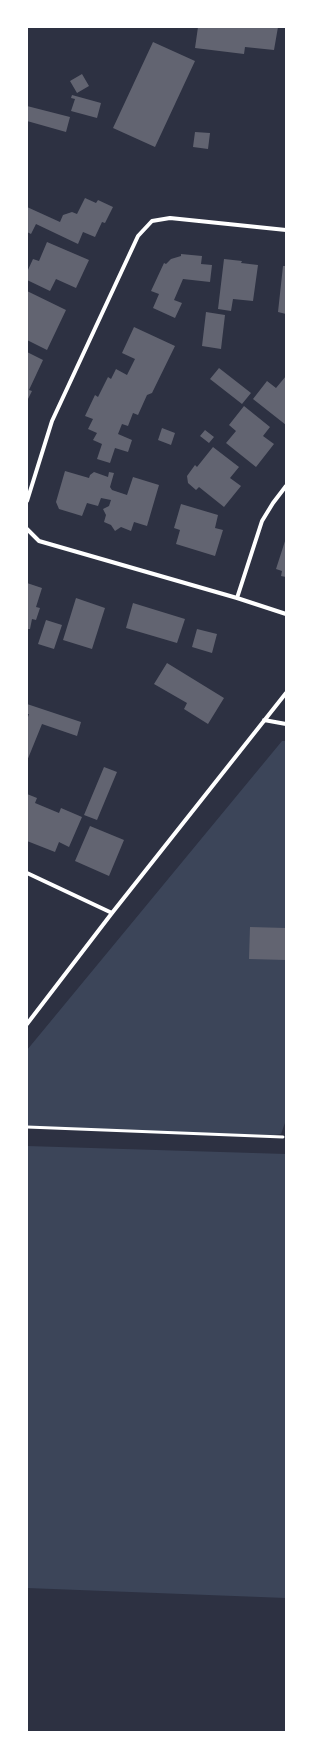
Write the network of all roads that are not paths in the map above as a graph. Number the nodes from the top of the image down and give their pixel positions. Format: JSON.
{"nodes":[{"id":1,"x":286,"y":230,"type":"edge"},
{"id":2,"x":286,"y":486,"type":"edge"},
{"id":3,"x":27,"y":501,"type":"edge"},
{"id":4,"x":27,"y":529,"type":"edge"},
{"id":5,"x":238,"y":598,"type":"junction"},
{"id":6,"x":286,"y":614,"type":"edge"},
{"id":7,"x":286,"y":693,"type":"edge"},
{"id":8,"x":264,"y":720,"type":"junction"},
{"id":9,"x":286,"y":724,"type":"edge"},
{"id":10,"x":27,"y":873,"type":"edge"},
{"id":11,"x":112,"y":913,"type":"junction"},
{"id":12,"x":27,"y":1024,"type":"edge"},
{"id":13,"x":27,"y":1127,"type":"edge"},
{"id":14,"x":283,"y":1137,"type":"dead end"}],
"edges":[{"from":1,"to":3,"type":"street"},
{"from":2,"to":5,"type":"street"},
{"from":4,"to":5,"type":"street"},
{"from":5,"to":6,"type":"street"},
{"from":7,"to":8,"type":"street"},
{"from":8,"to":9,"type":"street"},
{"from":8,"to":11,"type":"street"},
{"from":10,"to":11,"type":"street"},
{"from":11,"to":12,"type":"street"},
{"from":13,"to":14,"type":"lane"}]}
